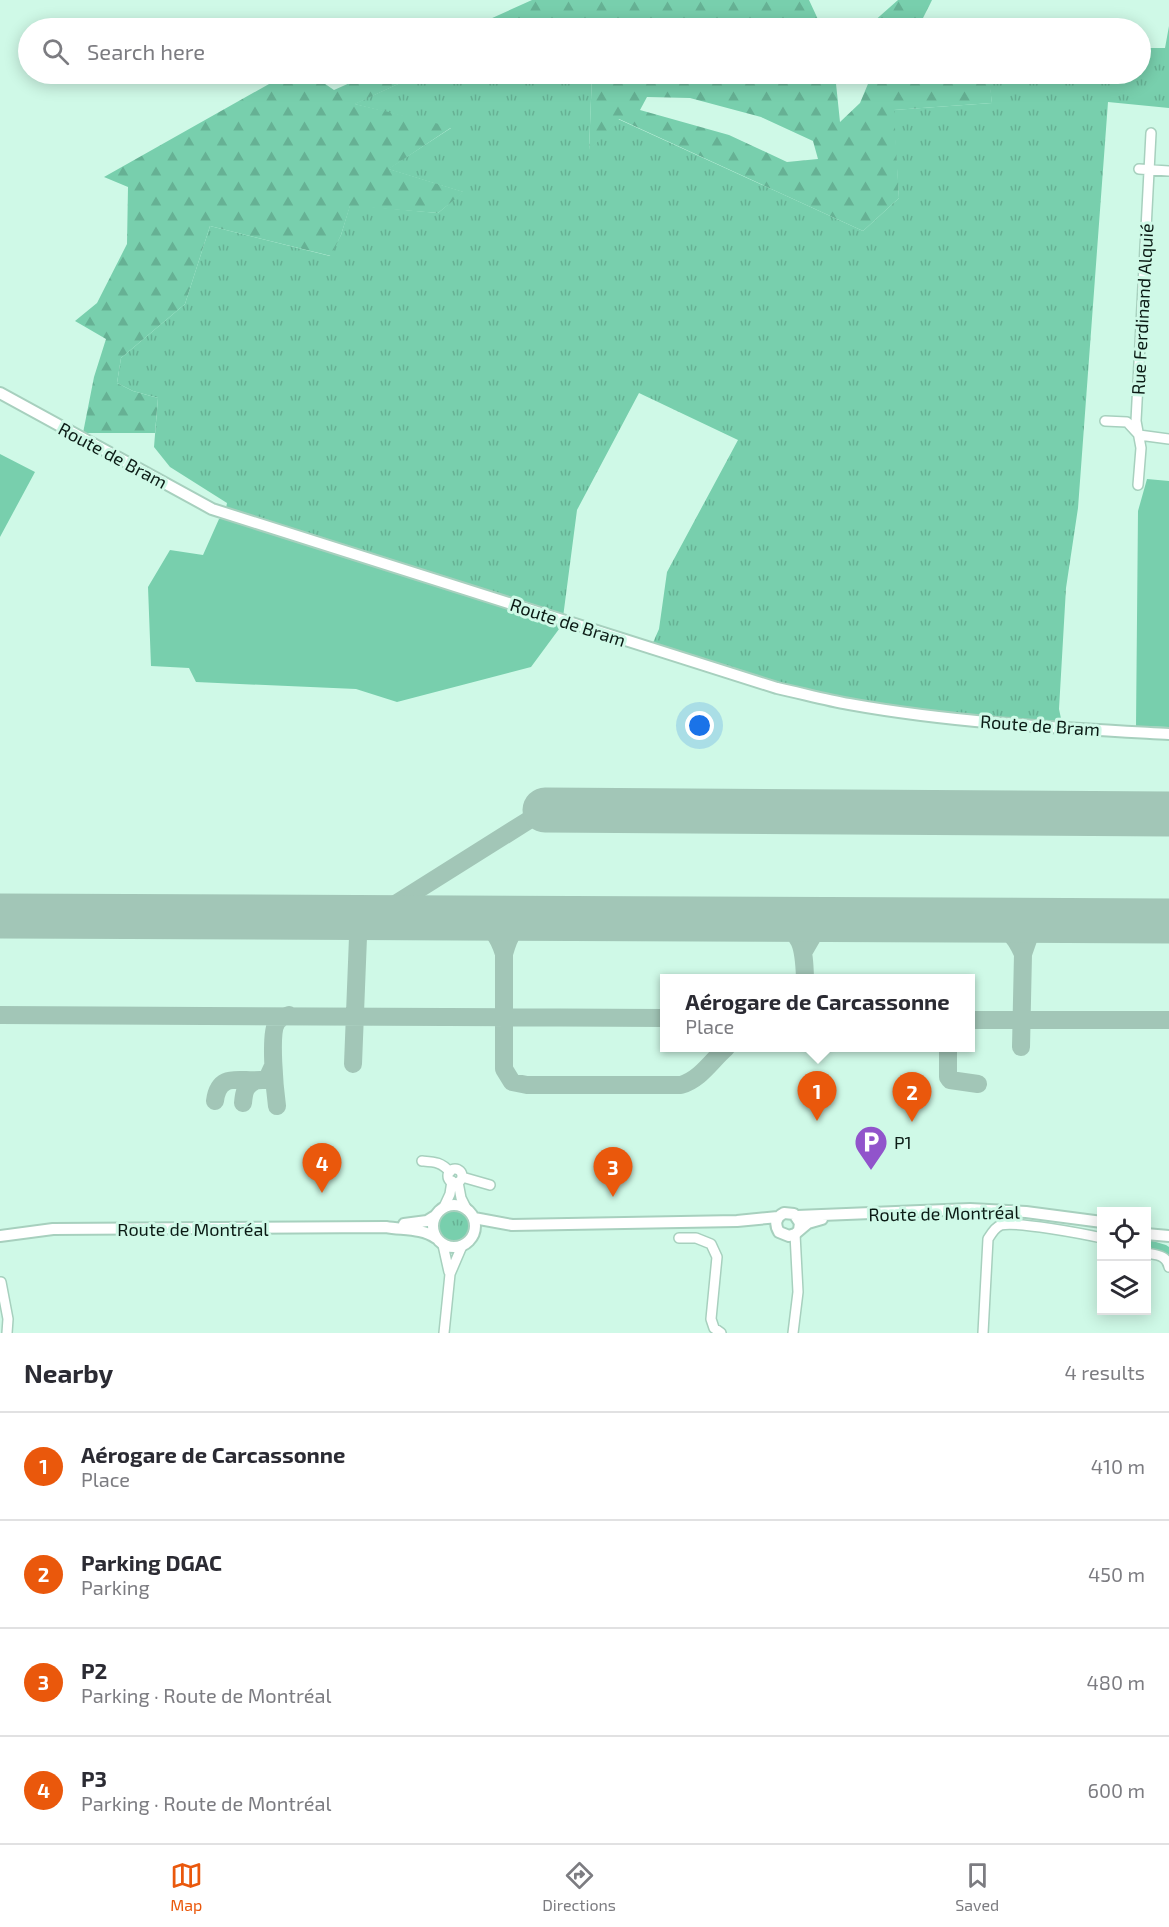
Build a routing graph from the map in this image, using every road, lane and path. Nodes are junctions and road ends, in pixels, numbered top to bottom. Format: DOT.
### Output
graph roads {
  1 [pos="1151,133"];
  2 [pos="1139,169"];
  3 [pos="1150,170"];
  4 [pos="1169,171"];
  5 [pos="0,393"];
  6 [pos="1105,421"];
  7 [pos="1139,435"];
  8 [pos="1169,439"];
  9 [pos="1138,485"];
  10 [pos="1169,734"];
  11 [pos="422,1161"];
  12 [pos="456,1178"];
  13 [pos="490,1185"];
  14 [pos="444,1207"];
  15 [pos="470,1214"];
  16 [pos="844,1215"];
  17 [pos="435,1216"];
  18 [pos="797,1216"];
  19 [pos="1097,1222"];
  20 [pos="512,1225"];
  21 [pos="386,1227"];
  22 [pos="787,1229"];
  23 [pos="1169,1230"];
  24 [pos="1151,1232"];
  25 [pos="1151,1232"];
  26 [pos="1151,1233"];
  27 [pos="473,1234"];
  28 [pos="0,1236"];
  29 [pos="1169,1236"];
  30 [pos="1097,1237"];
  31 [pos="679,1238"];
  32 [pos="439,1241"];
  33 [pos="1169,1244"];
  34 [pos="462,1246"];
  35 [pos="1151,1254"];
  36 [pos="1169,1267"];
  37 [pos="450,1274"];
  38 [pos="1,1282"];
  39 [pos="7,1333"];
  40 [pos="444,1333"];
  41 [pos="722,1333"];
  42 [pos="793,1333"];
  43 [pos="983,1333"];
  1 -- 3 [label="street, Rue Ferdinand Alquié"];
  2 -- 3 [label="street"];
  3 -- 4 [label="street"];
  3 -- 7 [label="street, Rue Ferdinand Alquié"];
  5 -- 10 [label="main road, Route de Bram"];
  6 -- 7 [label="street"];
  7 -- 8 [label="street"];
  7 -- 9 [label="street, Rue Ferdinand Alquié"];
  11 -- 12 [label="street"];
  12 -- 13 [label="street"];
  12 -- 14 [label="street"];
  12 -- 15 [label="street"];
  14 -- 15 [label="main road"];
  14 -- 17 [label="main road"];
  15 -- 20 [label="main road"];
  15 -- 27 [label="main road"];
  16 -- 18 [label="main road, Route de Montréal"];
  16 -- 19 [label="main road, Route de Montréal"];
  16 -- 22 [label="main road, Route de Montréal"];
  17 -- 21 [label="main road, Route de Montréal"];
  17 -- 32 [label="main road"];
  18 -- 22 [label="main road"];
  18 -- 22 [label="main road, Route de Montréal"];
  20 -- 22 [label="main road"];
  20 -- 27 [label="main road"];
  21 -- 28 [label="main road, Route de Montréal"];
  21 -- 32 [label="main road, Route de Montréal"];
  22 -- 42 [label="street"];
  23 -- 24 [label="main road"];
  25 -- 29 [label="main road"];
  26 -- 33 [label="main road"];
  27 -- 34 [label="main road"];
  30 -- 43 [label="street"];
  31 -- 41 [label="street"];
  32 -- 34 [label="main road"];
  32 -- 37 [label="street"];
  34 -- 37 [label="street"];
  35 -- 36 [label="street"];
  37 -- 40 [label="street"];
  38 -- 39 [label="street"];
}
